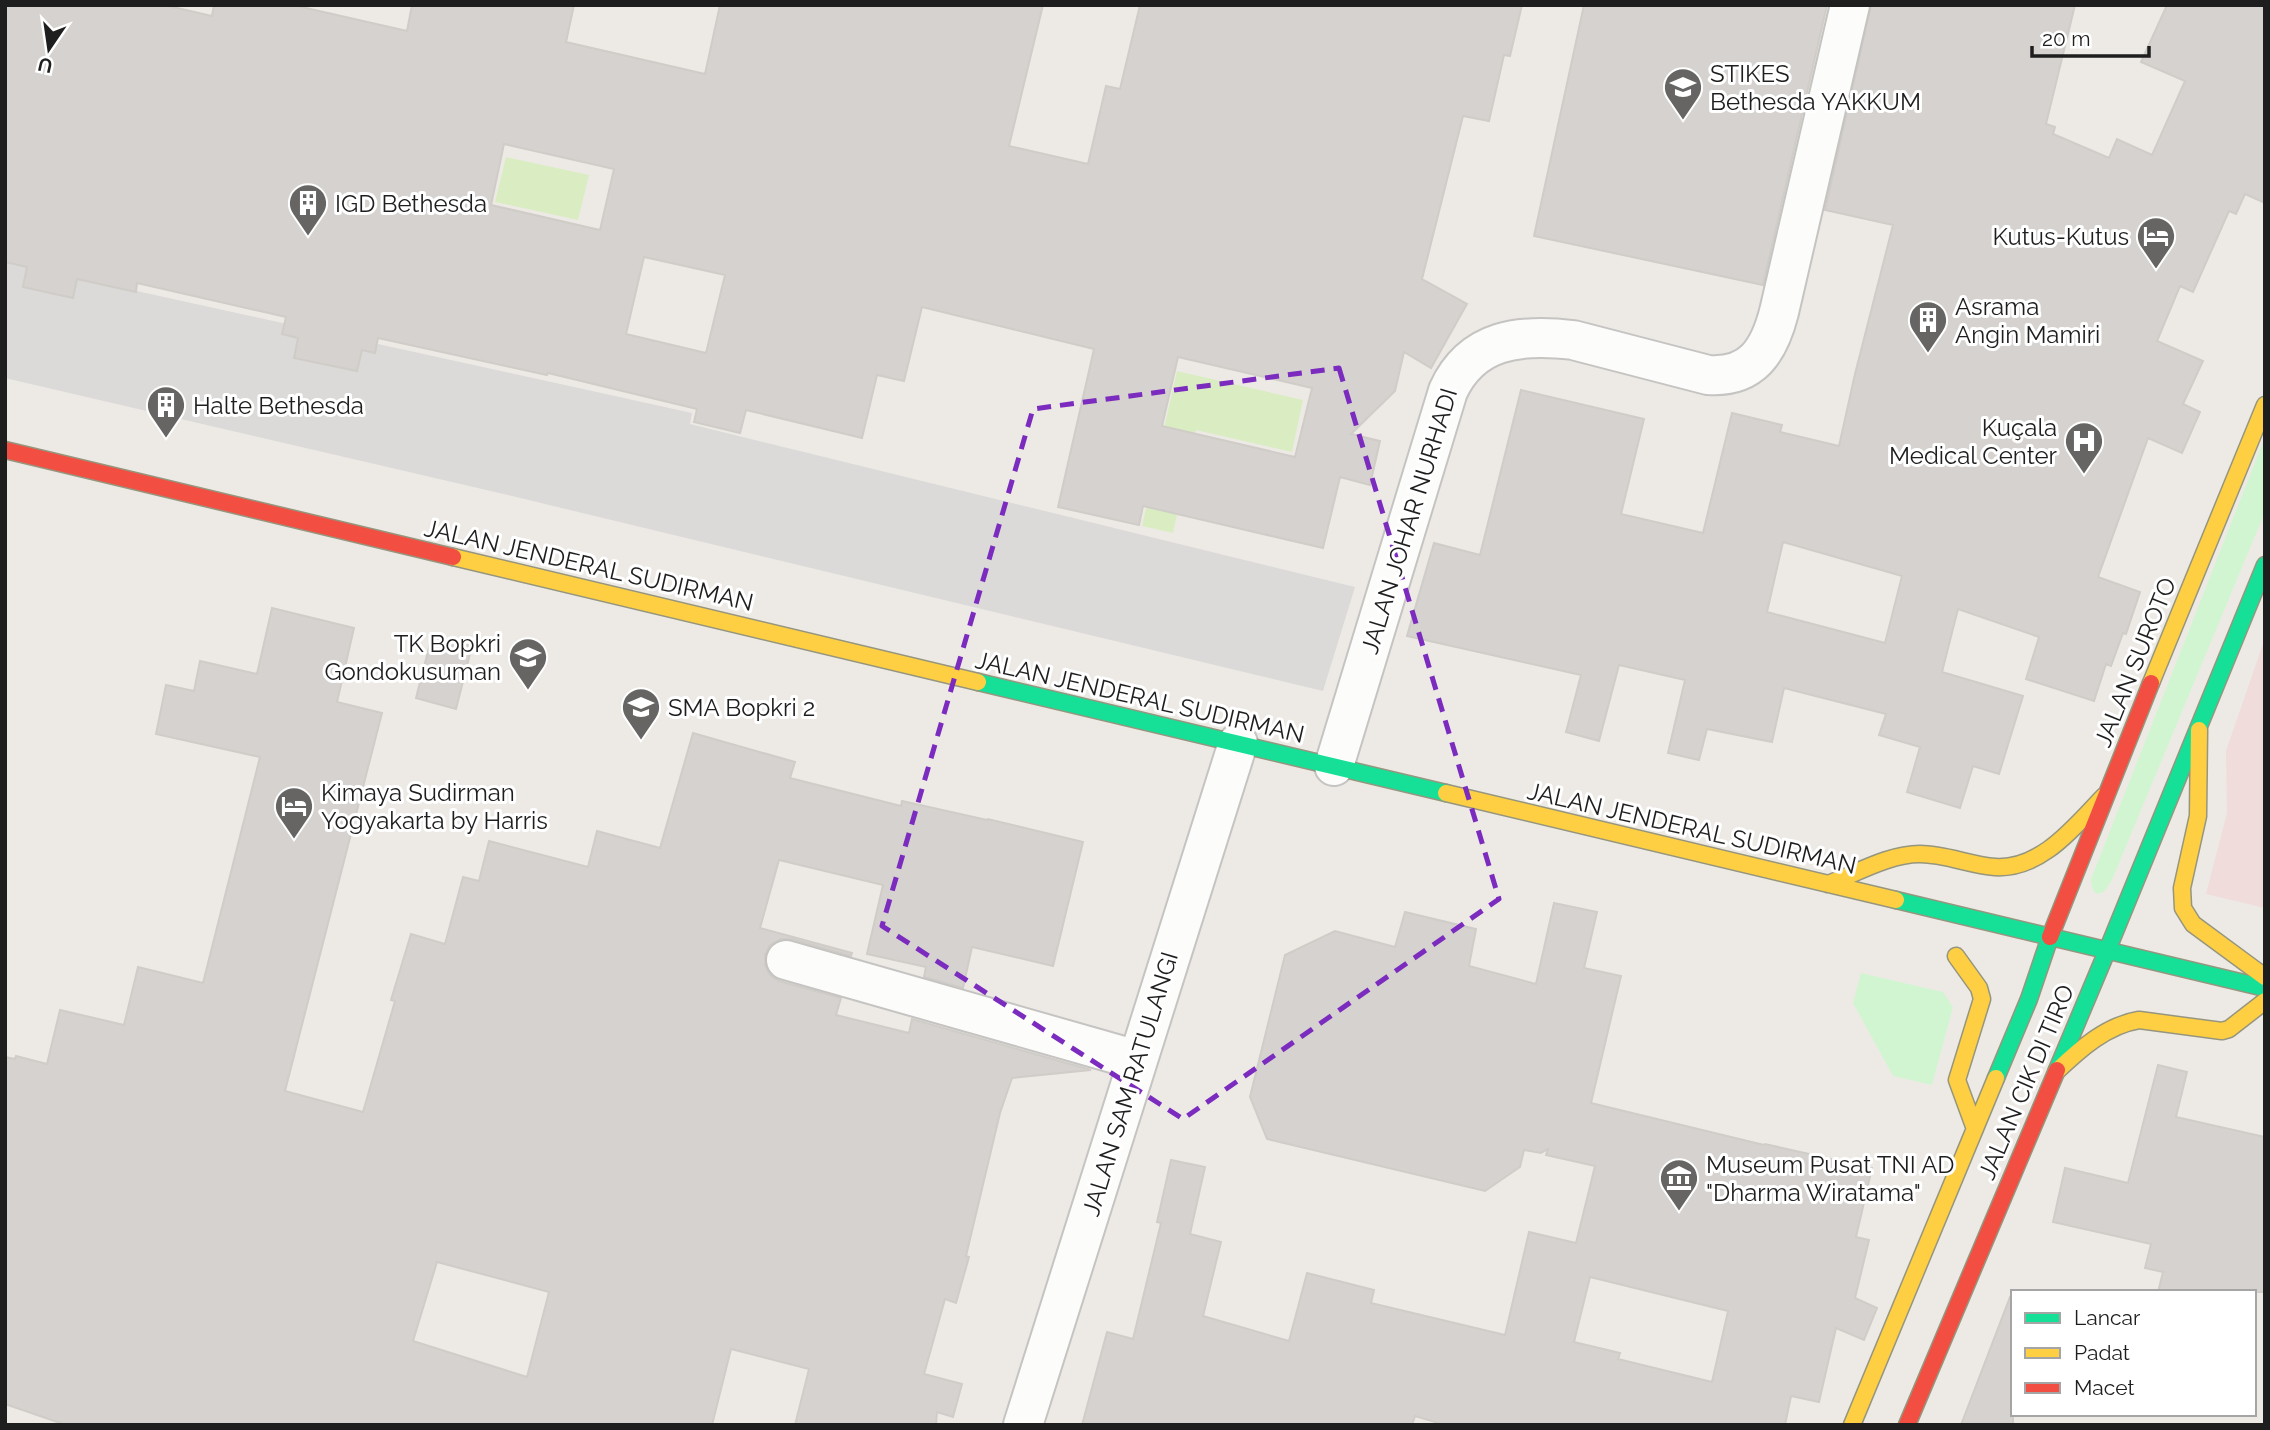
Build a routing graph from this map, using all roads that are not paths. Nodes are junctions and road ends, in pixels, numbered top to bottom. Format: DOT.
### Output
graph roads {
  1 [pos="1850,5"];
  2 [pos="2265,405"];
  3 [pos="5,450"];
  4 [pos="2265,565"];
  5 [pos="2199,730"];
  6 [pos="1238,743"];
  7 [pos="1334,766"];
  8 [pos="2105,796"];
  9 [pos="1828,884"];
  10 [pos="2050,937"];
  11 [pos="2107,951"];
  12 [pos="1956,956"];
  13 [pos="786,960"];
  14 [pos="2265,977"];
  15 [pos="2265,988"];
  16 [pos="2265,1001"];
  17 [pos="1138,1060"];
  18 [pos="2053,1075"];
  19 [pos="1975,1129"];
  20 [pos="1023,1425"];
  21 [pos="1852,1425"];
  22 [pos="1907,1425"];
  1 -- 7 [label="street, JALAN JOHAR NURHADI"];
  2 -- 8 [label="main road, JALAN SUROTO"];
  3 -- 6 [label="main road, JALAN JENDERAL SUDIRMAN"];
  4 -- 5 [label="main road"];
  5 -- 11 [label="main road"];
  5 -- 14 [label="main road"];
  6 -- 7 [label="main road, JALAN JENDERAL SUDIRMAN"];
  6 -- 17 [label="street, JALAN SAM RATULANGI"];
  7 -- 9 [label="main road, JALAN JENDERAL SUDIRMAN"];
  8 -- 9 [label="main road"];
  8 -- 10 [label="main road, JALAN SUROTO"];
  9 -- 10 [label="main road, JALAN JENDERAL SUDIRMAN"];
  10 -- 11 [label="main road, JALAN JENDERAL SUDIRMAN"];
  10 -- 19 [label="main road, JALAN CIK DI TIRO"];
  11 -- 15 [label="main road, JALAN JENDERAL SUDIRMAN"];
  11 -- 18 [label="main road, JALAN CIK DI TIRO"];
  12 -- 19 [label="main road"];
  13 -- 17 [label="street"];
  16 -- 18 [label="main road"];
  17 -- 20 [label="street, JALAN SAM RATULANGI"];
  18 -- 22 [label="main road, JALAN CIK DI TIRO"];
  19 -- 21 [label="main road, JALAN CIK DI TIRO"];
}
